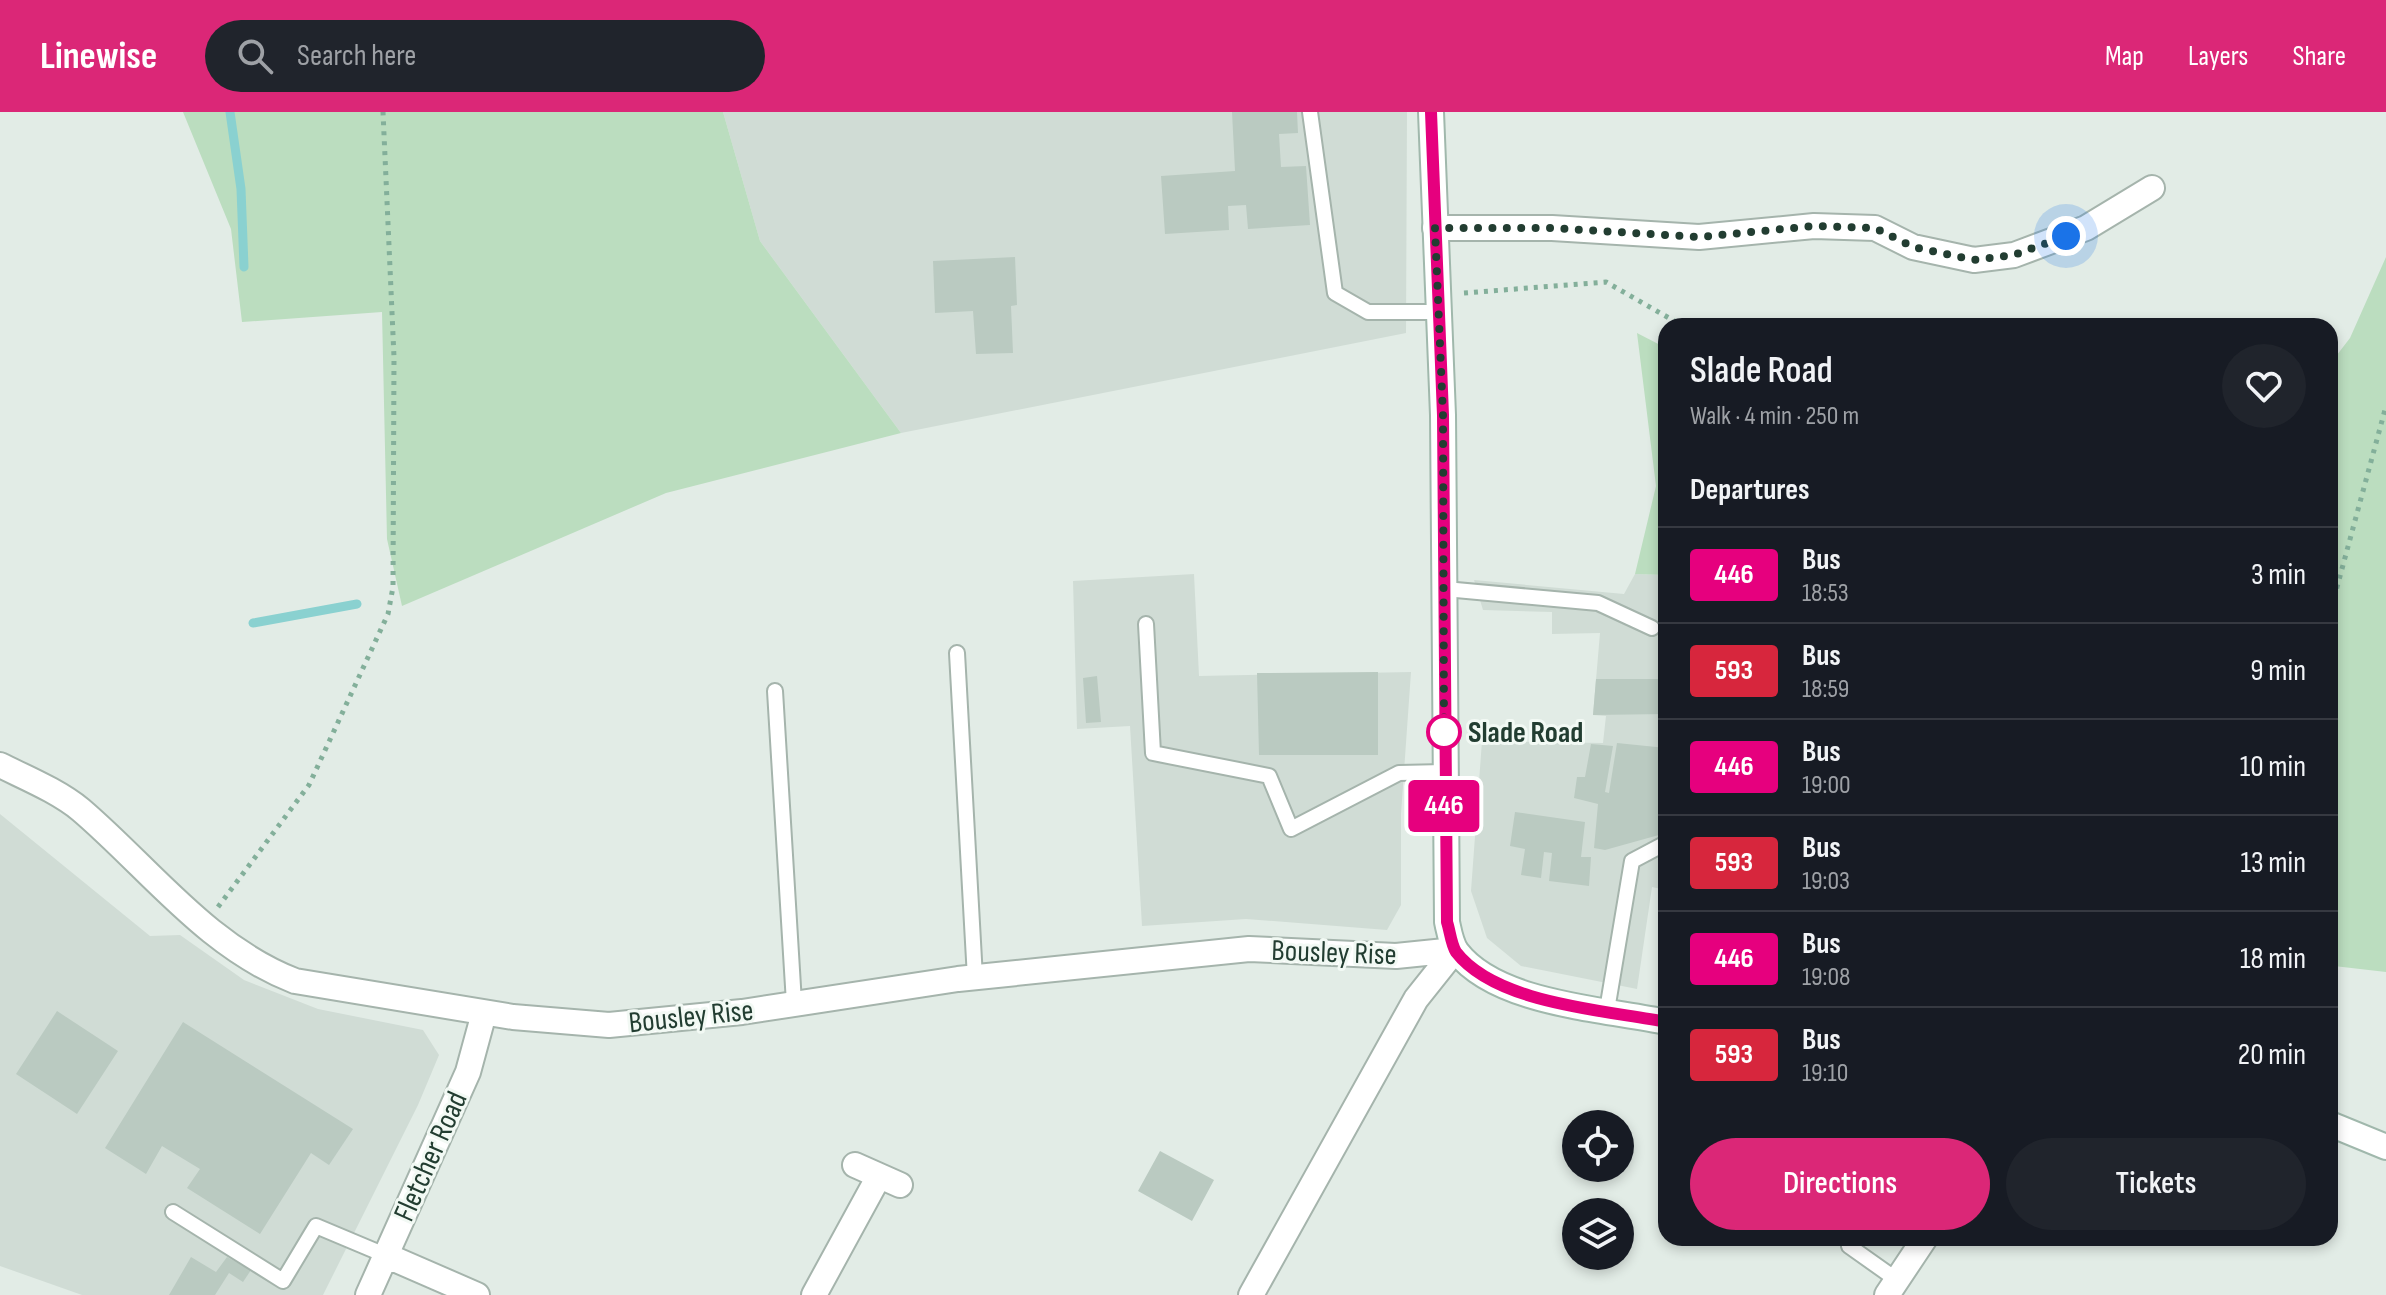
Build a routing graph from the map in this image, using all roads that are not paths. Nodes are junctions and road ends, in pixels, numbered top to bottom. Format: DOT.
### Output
graph roads {
  1 [pos="1310,112"];
  2 [pos="1431,112"];
  3 [pos="2152,188"];
  4 [pos="1435,228"];
  5 [pos="1438,304"];
  6 [pos="1445,589"];
  7 [pos="1146,624"];
  8 [pos="1652,628"];
  9 [pos="957,653"];
  10 [pos="775,691"];
  11 [pos="0,765"];
  12 [pos="1444,772"];
  13 [pos="1658,847"];
  14 [pos="1455,950"];
  15 [pos="975,978"];
  16 [pos="794,1003"];
  17 [pos="1607,1010"];
  18 [pos="484,1013"];
  19 [pos="1658,1020"];
  20 [pos="2338,1127"];
  21 [pos="2386,1147"];
  22 [pos="855,1165"];
  23 [pos="173,1212"];
  24 [pos="1849,1246"];
  25 [pos="1920,1246"];
  26 [pos="385,1255"];
  27 [pos="1892,1288"];
  28 [pos="368,1295"];
  29 [pos="477,1295"];
  30 [pos="814,1295"];
  31 [pos="1251,1295"];
  1 -- 5 [label="lane"];
  2 -- 4 [label="street"];
  3 -- 4 [label="street"];
  4 -- 5 [label="street"];
  5 -- 6 [label="street"];
  6 -- 8 [label="lane"];
  6 -- 12 [label="street"];
  7 -- 12 [label="lane"];
  9 -- 15 [label="lane"];
  10 -- 16 [label="lane"];
  11 -- 18 [label="street, Bousley Rise"];
  12 -- 14 [label="street"];
  13 -- 17 [label="lane"];
  14 -- 15 [label="street, Bousley Rise"];
  14 -- 17 [label="street"];
  14 -- 31 [label="street"];
  15 -- 16 [label="street, Bousley Rise"];
  16 -- 18 [label="street, Bousley Rise"];
  17 -- 19 [label="street"];
  18 -- 26 [label="street, Fletcher Road"];
  20 -- 21 [label="street"];
  22 -- 30 [label="street"];
  23 -- 26 [label="lane"];
  24 -- 27 [label="lane"];
  25 -- 27 [label="street"];
  26 -- 28 [label="street, Fletcher Road"];
  26 -- 29 [label="street"];
}
